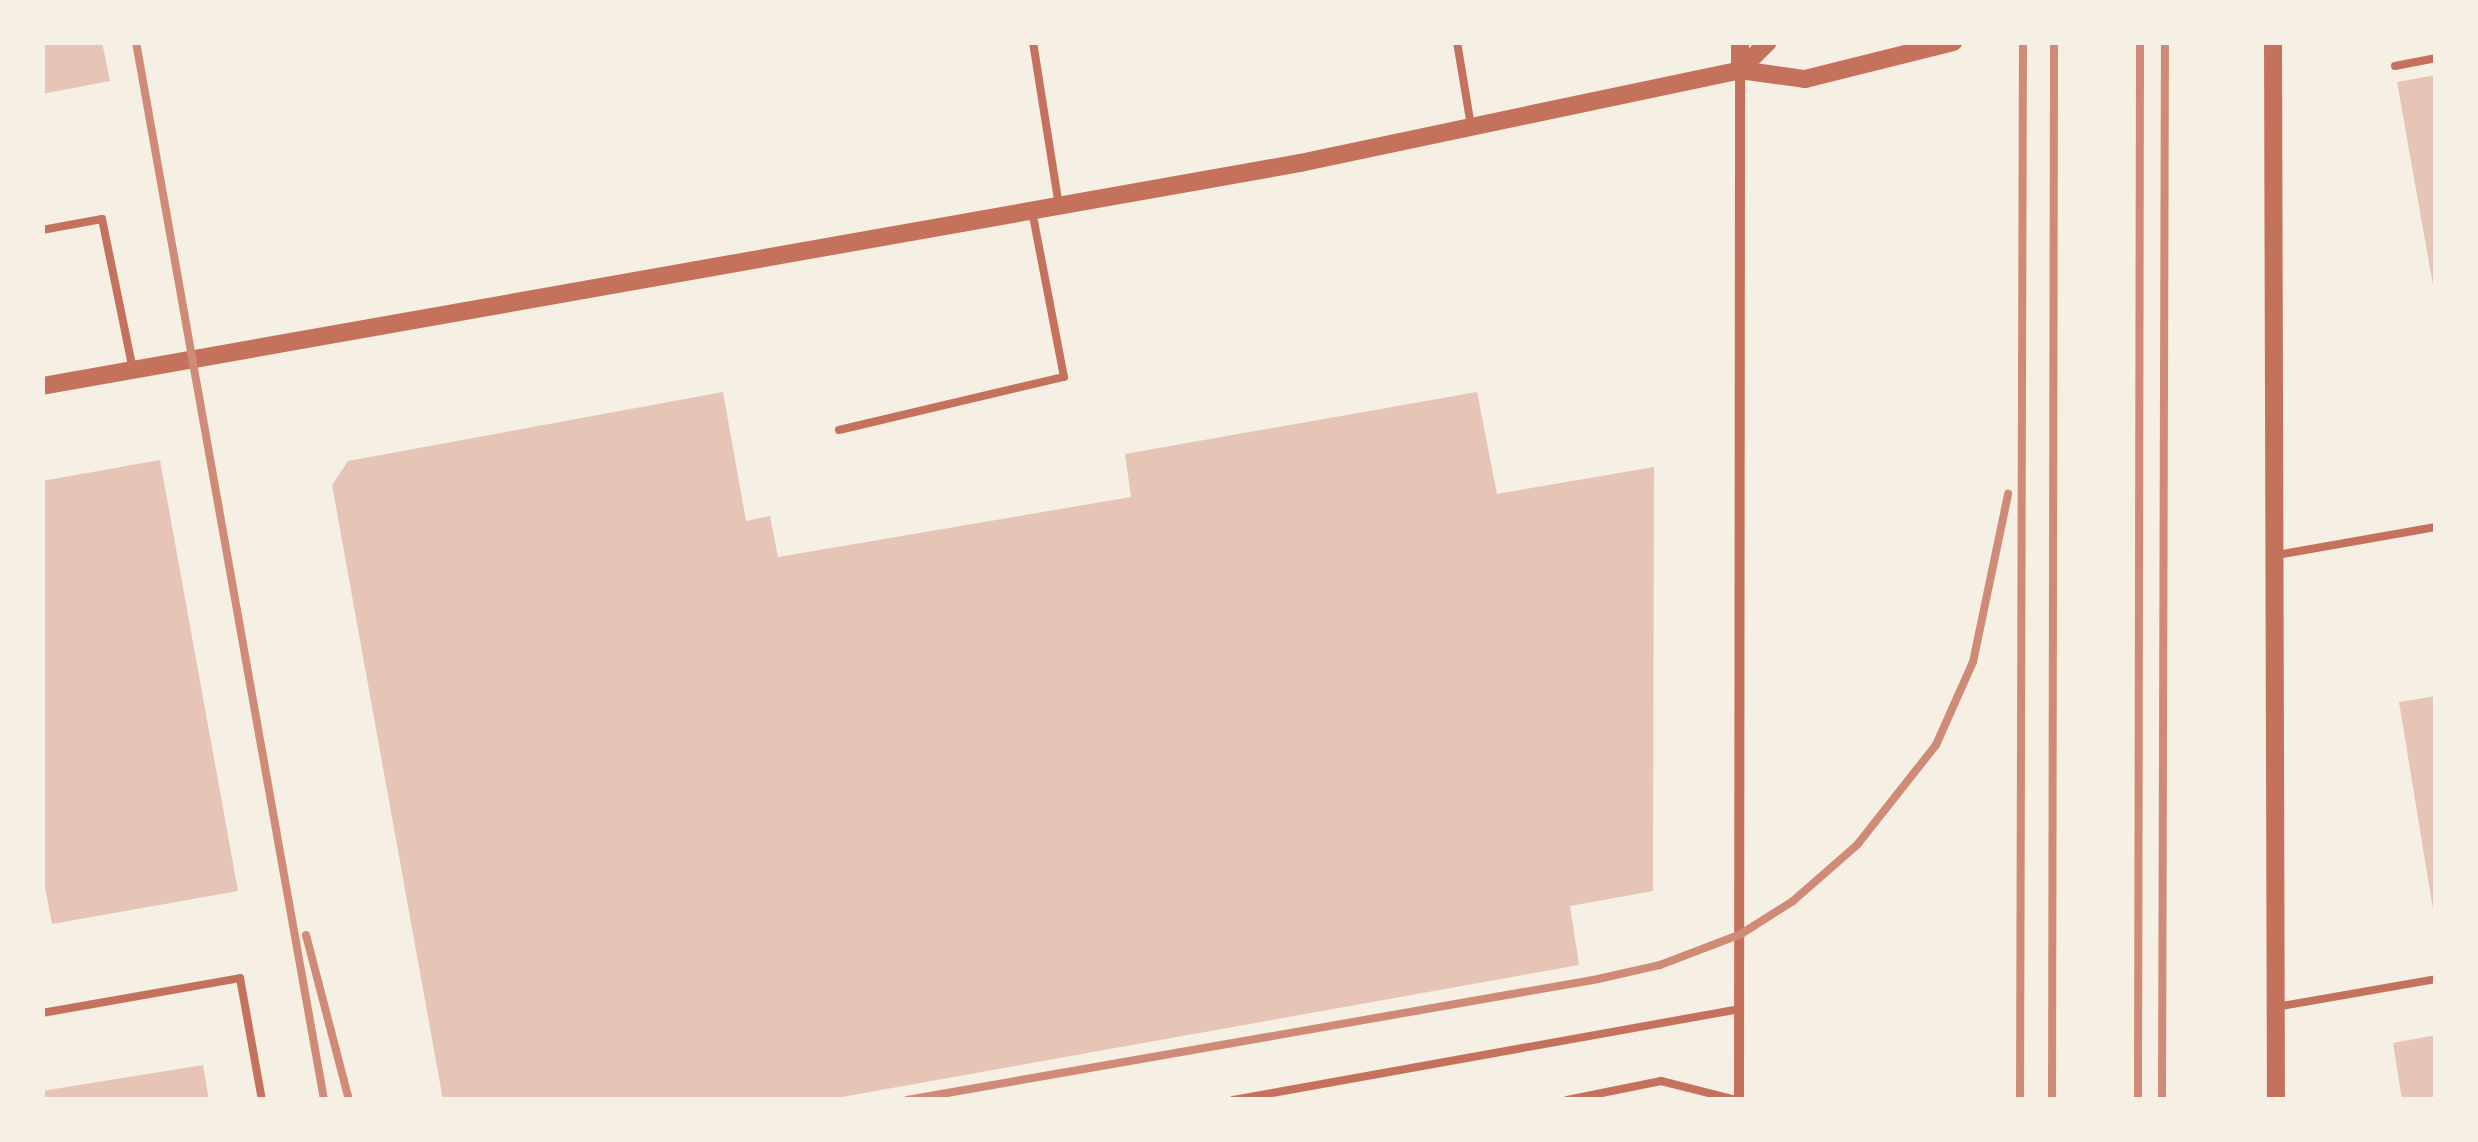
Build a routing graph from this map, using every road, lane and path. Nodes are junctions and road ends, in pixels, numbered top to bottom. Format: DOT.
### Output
graph roads {
  1 [pos="1033,42"];
  2 [pos="1457,42"];
  3 [pos="1740,42"];
  4 [pos="1768,42"];
  5 [pos="1953,42"];
  6 [pos="2274,42"];
  7 [pos="2436,58"];
  8 [pos="2395,66"];
  9 [pos="1740,70"];
  10 [pos="1472,130"];
  11 [pos="1058,206"];
  12 [pos="1032,211"];
  13 [pos="42,230"];
  14 [pos="133,370"];
  15 [pos="42,386"];
  16 [pos="839,430"];
  17 [pos="2436,527"];
  18 [pos="2274,555"];
  19 [pos="2436,979"];
  20 [pos="2276,1006"];
  21 [pos="1740,1009"];
  22 [pos="42,1013"];
  23 [pos="262,1100"];
  24 [pos="1233,1100"];
  25 [pos="1567,1100"];
  26 [pos="1737,1100"];
  27 [pos="2276,1100"];
  1 -- 11 [label="lane"];
  2 -- 10 [label="lane"];
  3 -- 9 [label="street"];
  4 -- 9 [label="street"];
  5 -- 9 [label="street"];
  6 -- 18 [label="street"];
  7 -- 8 [label="lane"];
  9 -- 10 [label="street"];
  9 -- 21 [label="street"];
  10 -- 11 [label="street"];
  11 -- 12 [label="street"];
  12 -- 14 [label="street"];
  12 -- 16 [label="lane"];
  13 -- 14 [label="lane"];
  14 -- 15 [label="street"];
  17 -- 18 [label="lane"];
  18 -- 20 [label="street"];
  19 -- 20 [label="lane"];
  20 -- 27 [label="street"];
  21 -- 24 [label="lane"];
  21 -- 26 [label="street"];
  22 -- 23 [label="lane"];
  25 -- 26 [label="lane"];
}
